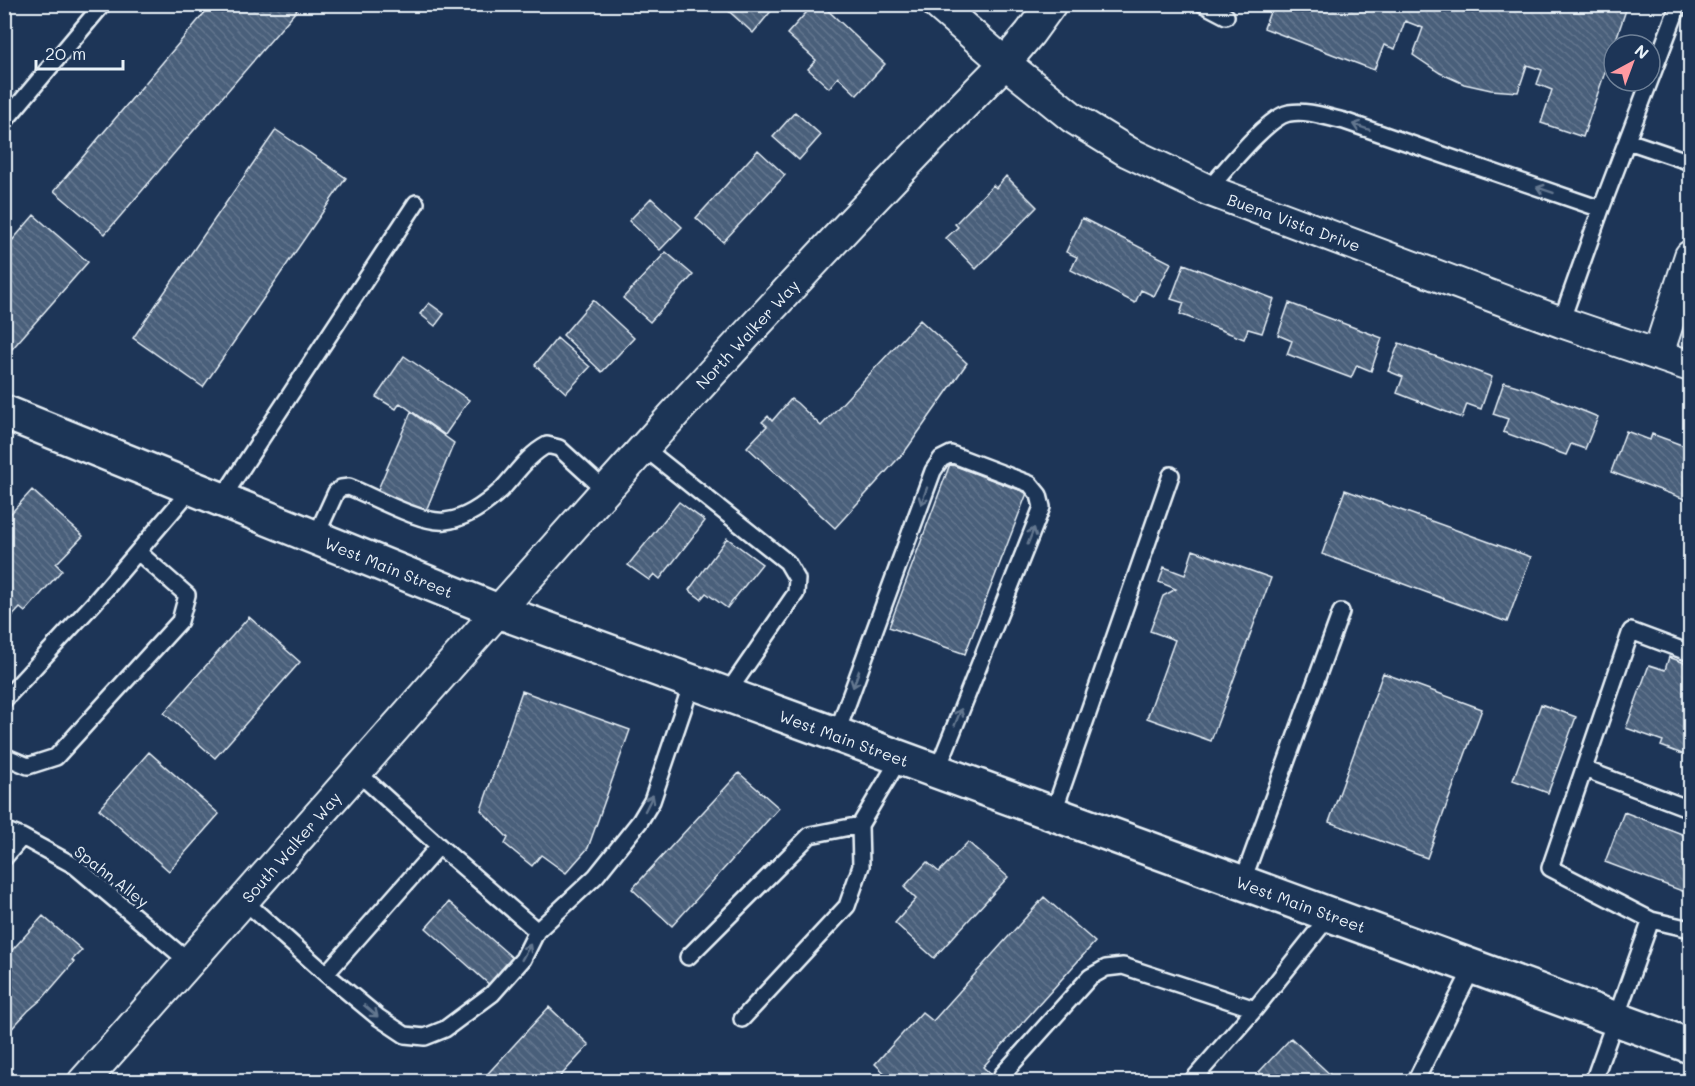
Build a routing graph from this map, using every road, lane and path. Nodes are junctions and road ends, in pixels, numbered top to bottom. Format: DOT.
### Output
graph roads {
  1 [pos="103,4"];
  2 [pos="937,4"];
  3 [pos="1051,4"];
  4 [pos="1203,4"];
  5 [pos="1679,4"];
  6 [pos="1226,16"];
  7 [pos="1005,63"];
  8 [pos="4,122"];
  9 [pos="1628,141"];
  10 [pos="1690,162"];
  11 [pos="1208,190"];
  12 [pos="416,203"];
  13 [pos="1601,209"];
  14 [pos="1690,256"];
  15 [pos="1561,322"];
  16 [pos="1658,354"];
  17 [pos="1690,366"];
  18 [pos="4,412"];
  19 [pos="643,447"];
  20 [pos="1171,475"];
  21 [pos="605,490"];
  22 [pos="207,494"];
  23 [pos="315,537"];
  24 [pos="138,552"];
  25 [pos="498,611"];
  26 [pos="1341,612"];
  27 [pos="1690,653"];
  28 [pos="692,683"];
  29 [pos="726,695"];
  30 [pos="4,700"];
  31 [pos="836,735"];
  32 [pos="4,756"];
  33 [pos="900,758"];
  34 [pos="1584,769"];
  35 [pos="357,771"];
  36 [pos="937,771"];
  37 [pos="1690,809"];
  38 [pos="1053,814"];
  39 [pos="860,825"];
  40 [pos="4,830"];
  41 [pos="22,837"];
  42 [pos="439,846"];
  43 [pos="4,858"];
  44 [pos="1242,883"];
  45 [pos="243,900"];
  46 [pos="1330,915"];
  47 [pos="1651,920"];
  48 [pos="1690,929"];
  49 [pos="537,931"];
  50 [pos="688,957"];
  51 [pos="189,962"];
  52 [pos="1473,967"];
  53 [pos="326,974"];
  54 [pos="1255,1009"];
  55 [pos="742,1019"];
  56 [pos="1616,1019"];
  57 [pos="1690,1046"];
  58 [pos="95,1078"];
  59 [pos="1000,1082"];
  60 [pos="1191,1082"];
  61 [pos="1415,1082"];
  62 [pos="1593,1082"];
  1 -- 8 [label="lane"];
  2 -- 7 [label="street, Buena Vista Drive"];
  3 -- 7 [label="street, North Walker Way"];
  4 -- 6 [label="lane"];
  5 -- 9 [label="lane"];
  7 -- 11 [label="street, Buena Vista Drive"];
  7 -- 19 [label="street, North Walker Way"];
  9 -- 10 [label="lane"];
  9 -- 13 [label="lane"];
  13 -- 11 [label="lane, one-way"];
  11 -- 15 [label="street, Buena Vista Drive"];
  12 -- 22 [label="lane"];
  13 -- 15 [label="lane"];
  14 -- 16 [label="street"];
  15 -- 16 [label="street, Buena Vista Drive"];
  16 -- 17 [label="street, Buena Vista Drive"];
  18 -- 22 [label="main road, West Main Street"];
  19 -- 21 [label="street, North Walker Way"];
  19 -- 29 [label="lane"];
  20 -- 38 [label="lane"];
  21 -- 23 [label="lane"];
  21 -- 25 [label="street, North Walker Way"];
  22 -- 23 [label="main road, West Main Street"];
  22 -- 24 [label="lane"];
  23 -- 25 [label="main road, West Main Street"];
  24 -- 30 [label="lane"];
  24 -- 32 [label="lane"];
  25 -- 28 [label="main road, West Main Street"];
  25 -- 35 [label="street, South Walker Way"];
  26 -- 44 [label="lane"];
  27 -- 34 [label="lane"];
  28 -- 29 [label="main road, West Main Street"];
  49 -- 28 [label="lane, one-way"];
  29 -- 31 [label="main road, West Main Street"];
  31 -- 33 [label="main road, West Main Street"];
  36 -- 31 [label="lane, one-way"];
  33 -- 36 [label="main road, West Main Street"];
  33 -- 39 [label="lane"];
  34 -- 37 [label="lane"];
  34 -- 47 [label="lane"];
  35 -- 42 [label="lane"];
  35 -- 45 [label="street, South Walker Way"];
  36 -- 38 [label="main road, West Main Street"];
  38 -- 44 [label="main road, West Main Street"];
  39 -- 50 [label="lane"];
  39 -- 55 [label="lane"];
  40 -- 41 [label="lane, Spahn Alley"];
  41 -- 43 [label="lane"];
  41 -- 51 [label="lane, Spahn Alley"];
  42 -- 49 [label="lane"];
  42 -- 53 [label="lane"];
  44 -- 46 [label="main road, West Main Street"];
  45 -- 51 [label="street, South Walker Way"];
  45 -- 53 [label="lane"];
  46 -- 52 [label="main road, West Main Street"];
  46 -- 54 [label="lane"];
  47 -- 48 [label="lane"];
  47 -- 56 [label="lane"];
  53 -- 49 [label="lane, one-way"];
  51 -- 58 [label="street, South Walker Way"];
  52 -- 56 [label="main road, West Main Street"];
  52 -- 61 [label="lane"];
  54 -- 59 [label="lane"];
  54 -- 60 [label="lane"];
  56 -- 57 [label="main road, West Main Street"];
  56 -- 62 [label="lane"];
}
